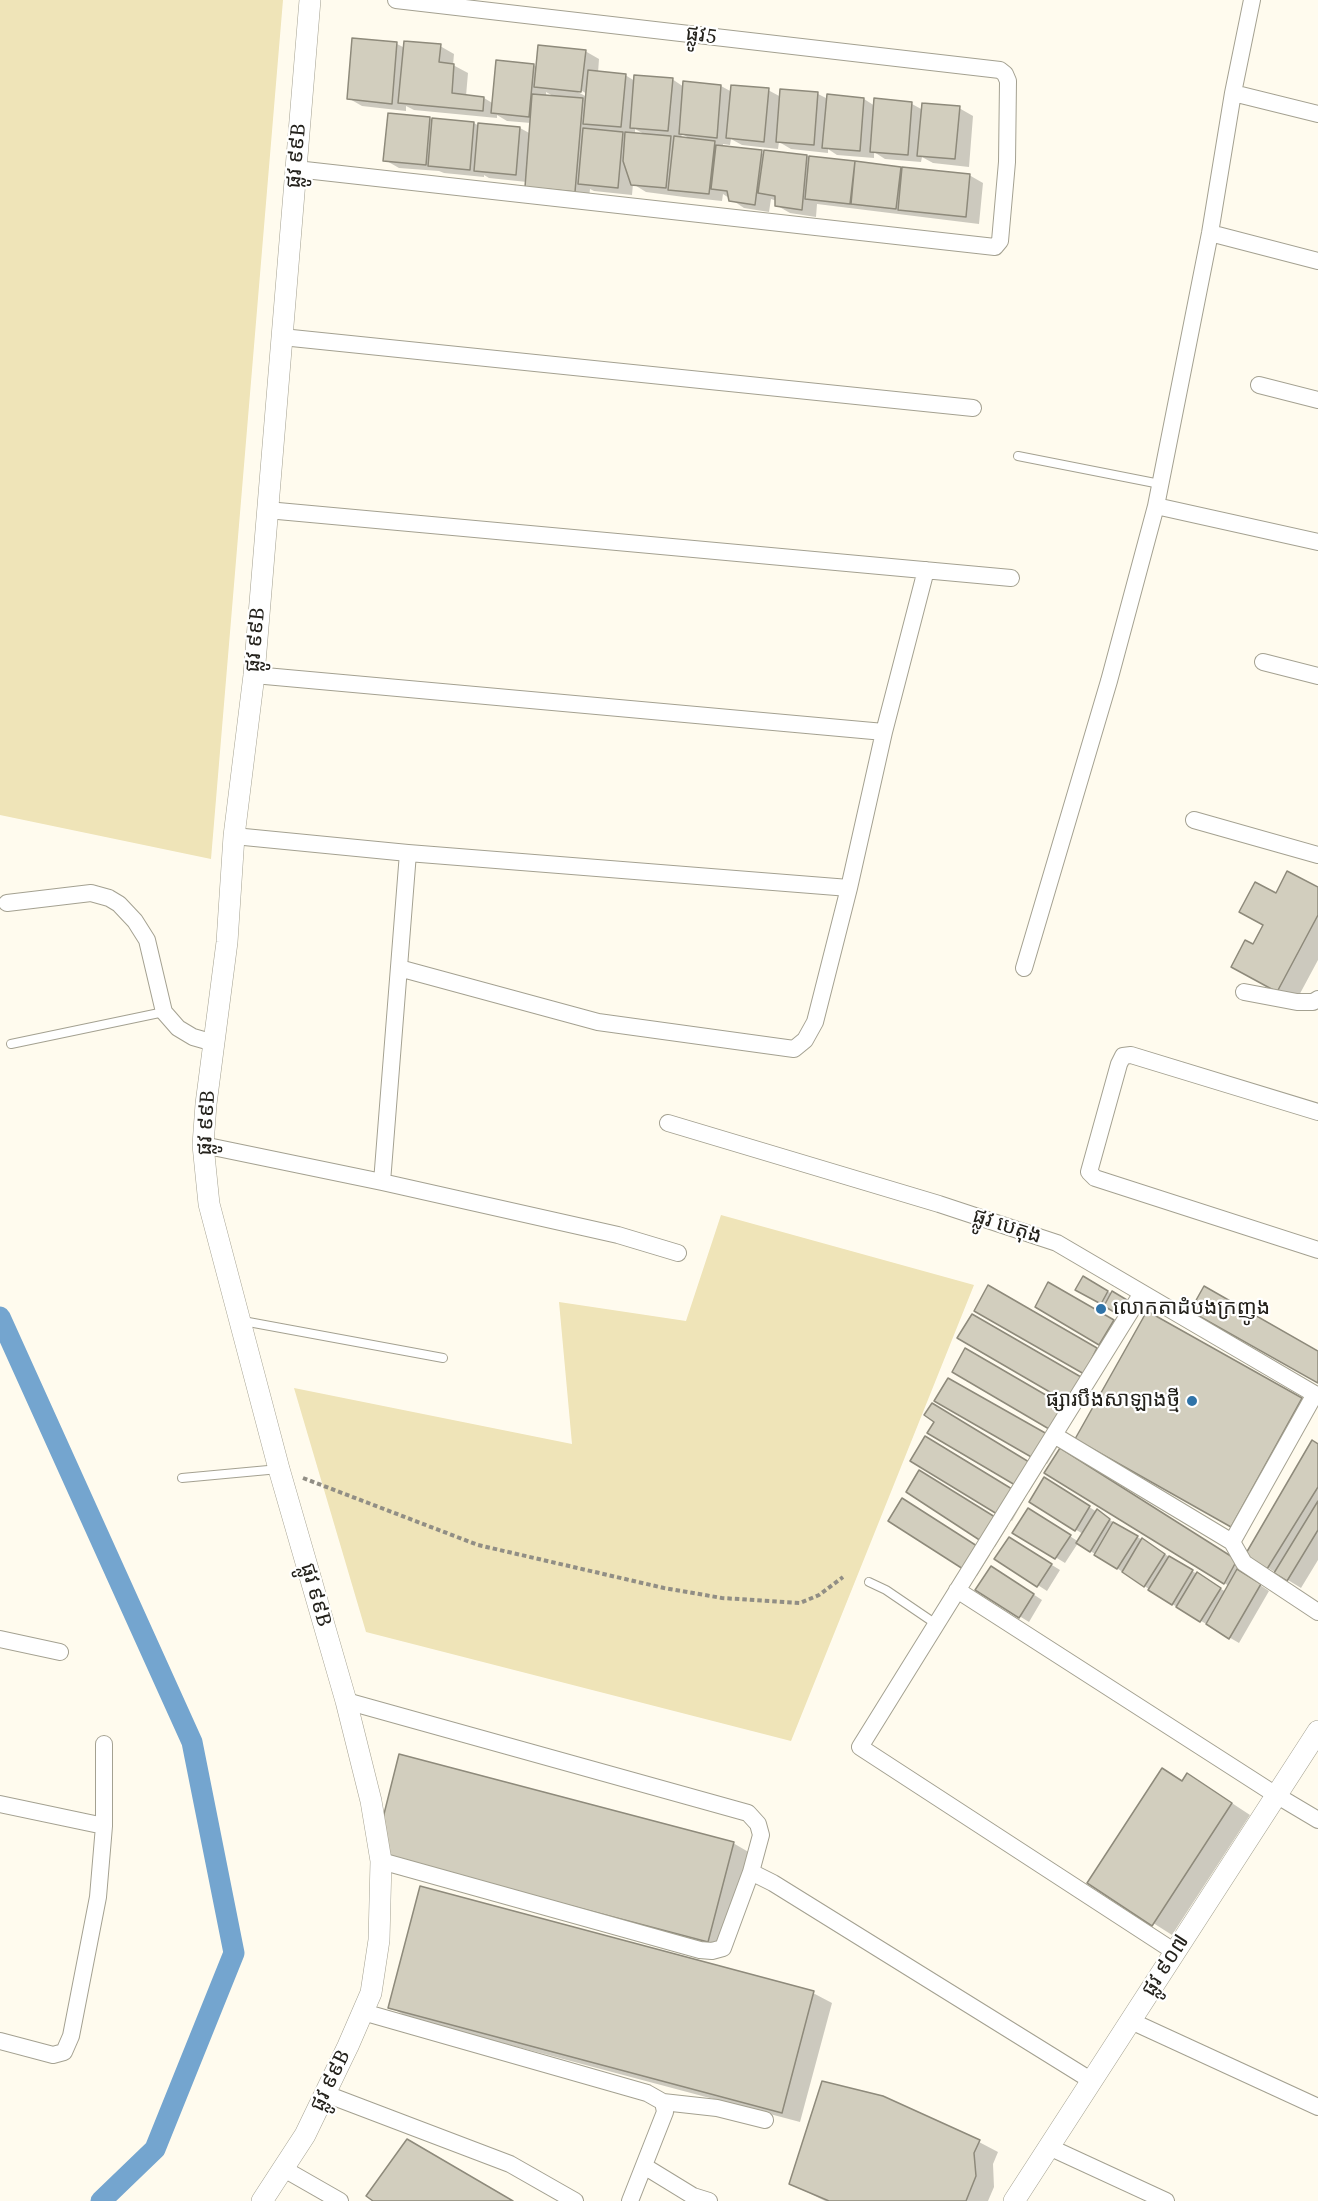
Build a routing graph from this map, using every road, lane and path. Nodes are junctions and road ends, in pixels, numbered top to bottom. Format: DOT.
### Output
graph roads {
  1 [pos="310,0"];
  2 [pos="396,0"];
  3 [pos="1252,0"];
  4 [pos="1233,93"];
  5 [pos="1318,114"];
  6 [pos="296,169"];
  7 [pos="1210,232"];
  8 [pos="1318,261"];
  9 [pos="282,337"];
  10 [pos="1259,385"];
  11 [pos="1318,400"];
  12 [pos="973,408"];
  13 [pos="1018,456"];
  14 [pos="1160,484"];
  15 [pos="1156,506"];
  16 [pos="267,510"];
  17 [pos="1318,542"];
  18 [pos="926,570"];
  19 [pos="1011,578"];
  20 [pos="1263,662"];
  21 [pos="254,675"];
  22 [pos="1318,676"];
  23 [pos="884,732"];
  24 [pos="1194,820"];
  25 [pos="234,836"];
  26 [pos="408,853"];
  27 [pos="1318,855"];
  28 [pos="849,888"];
  29 [pos="7,903"];
  30 [pos="399,968"];
  31 [pos="1024,968"];
  32 [pos="1244,992"];
  33 [pos="1318,999"];
  34 [pos="164,1012"];
  35 [pos="214,1043"];
  36 [pos="10,1044"];
  37 [pos="1318,1113"];
  38 [pos="668,1123"];
  39 [pos="203,1145"];
  40 [pos="382,1182"];
  41 [pos="1318,1250"];
  42 [pos="678,1253"];
  43 [pos="1142,1293"];
  44 [pos="240,1321"];
  45 [pos="443,1358"];
  46 [pos="1316,1395"];
  47 [pos="1054,1435"];
  48 [pos="279,1469"];
  49 [pos="182,1478"];
  50 [pos="1232,1542"];
  51 [pos="843,1577"];
  52 [pos="869,1582"];
  53 [pos="957,1590"];
  54 [pos="1318,1612"];
  55 [pos="936,1624"];
  56 [pos="0,1639"];
  57 [pos="60,1652"];
  58 [pos="346,1701"];
  59 [pos="1318,1731"];
  60 [pos="104,1743"];
  61 [pos="1276,1795"];
  62 [pos="0,1804"];
  63 [pos="1318,1820"];
  64 [pos="104,1826"];
  65 [pos="381,1861"];
  66 [pos="752,1872"];
  67 [pos="1175,1952"];
  68 [pos="363,2012"];
  69 [pos="1131,2021"];
  70 [pos="0,2041"];
  71 [pos="1092,2081"];
  72 [pos="326,2094"];
  73 [pos="663,2102"];
  74 [pos="1318,2107"];
  75 [pos="765,2120"];
  76 [pos="1049,2147"];
  77 [pos="644,2166"];
  78 [pos="284,2169"];
  79 [pos="262,2201"];
  80 [pos="340,2201"];
  81 [pos="575,2201"];
  82 [pos="630,2201"];
  83 [pos="709,2201"];
  84 [pos="1014,2201"];
  85 [pos="1166,2201"];
  1 -- 6 [label="street, ផ្លូវ ៩៩B"];
  2 -- 6 [label="street, ផ្លូវ5"];
  3 -- 4 [label="street"];
  4 -- 5 [label="street"];
  4 -- 7 [label="street"];
  6 -- 9 [label="street, ផ្លូវ ៩៩B"];
  7 -- 8 [label="street"];
  7 -- 14 [label="street"];
  9 -- 12 [label="street"];
  9 -- 16 [label="street, ផ្លូវ ៩៩B"];
  10 -- 11 [label="street"];
  13 -- 14 [label="lane"];
  14 -- 15 [label="street"];
  15 -- 17 [label="street"];
  15 -- 31 [label="street"];
  16 -- 18 [label="street"];
  16 -- 21 [label="street, ផ្លូវ ៩៩B"];
  18 -- 19 [label="street"];
  18 -- 23 [label="street"];
  20 -- 22 [label="street"];
  21 -- 23 [label="street"];
  21 -- 25 [label="street, ផ្លូវ ៩៩B"];
  23 -- 28 [label="street"];
  24 -- 27 [label="street"];
  25 -- 26 [label="street"];
  25 -- 35 [label="street, ផ្លូវ ៩៩B"];
  26 -- 28 [label="street"];
  26 -- 30 [label="street"];
  28 -- 30 [label="street"];
  29 -- 34 [label="street"];
  30 -- 40 [label="street"];
  32 -- 33 [label="street"];
  34 -- 35 [label="street"];
  34 -- 36 [label="lane"];
  35 -- 39 [label="street, ផ្លូវ ៩៩B"];
  37 -- 41 [label="street"];
  38 -- 43 [label="street, ផ្លូវ បេតុង"];
  39 -- 40 [label="street"];
  39 -- 44 [label="street, ផ្លូវ ៩៩B"];
  40 -- 42 [label="street"];
  43 -- 46 [label="street, ផ្លូវ បេតុង"];
  43 -- 47 [label="street"];
  44 -- 45 [label="lane"];
  44 -- 48 [label="street, ផ្លូវ ៩៩B"];
  46 -- 50 [label="street"];
  47 -- 50 [label="street"];
  47 -- 53 [label="street"];
  48 -- 49 [label="lane"];
  48 -- 51 [label="path"];
  48 -- 58 [label="street, ផ្លូវ ៩៩B"];
  50 -- 54 [label="street"];
  52 -- 55 [label="lane"];
  53 -- 55 [label="street"];
  53 -- 61 [label="street"];
  55 -- 67 [label="street"];
  56 -- 57 [label="street"];
  58 -- 65 [label="street, ផ្លូវ ៩៩B"];
  58 -- 66 [label="street"];
  59 -- 61 [label="street, ផ្លូវ ៩០៧"];
  60 -- 64 [label="street"];
  61 -- 63 [label="street"];
  61 -- 67 [label="street, ផ្លូវ ៩០៧"];
  62 -- 64 [label="street"];
  64 -- 70 [label="street"];
  65 -- 66 [label="street"];
  65 -- 68 [label="street, ផ្លូវ ៩៩B"];
  66 -- 71 [label="street"];
  67 -- 69 [label="street, ផ្លូវ ៩០៧"];
  68 -- 72 [label="street, ផ្លូវ ៩៩B"];
  68 -- 73 [label="street"];
  69 -- 71 [label="street, ផ្លូវ ៩០៧"];
  69 -- 74 [label="street"];
  71 -- 76 [label="street, ផ្លូវ ៩០៧"];
  72 -- 78 [label="street, ផ្លូវ ៩៩B"];
  72 -- 81 [label="street"];
  73 -- 75 [label="street"];
  73 -- 77 [label="street"];
  76 -- 84 [label="street, ផ្លូវ ៩០៧"];
  76 -- 85 [label="street"];
  77 -- 82 [label="street"];
  77 -- 83 [label="street"];
  78 -- 79 [label="street, ផ្លូវ ៩៩B"];
  78 -- 80 [label="street"];
}
